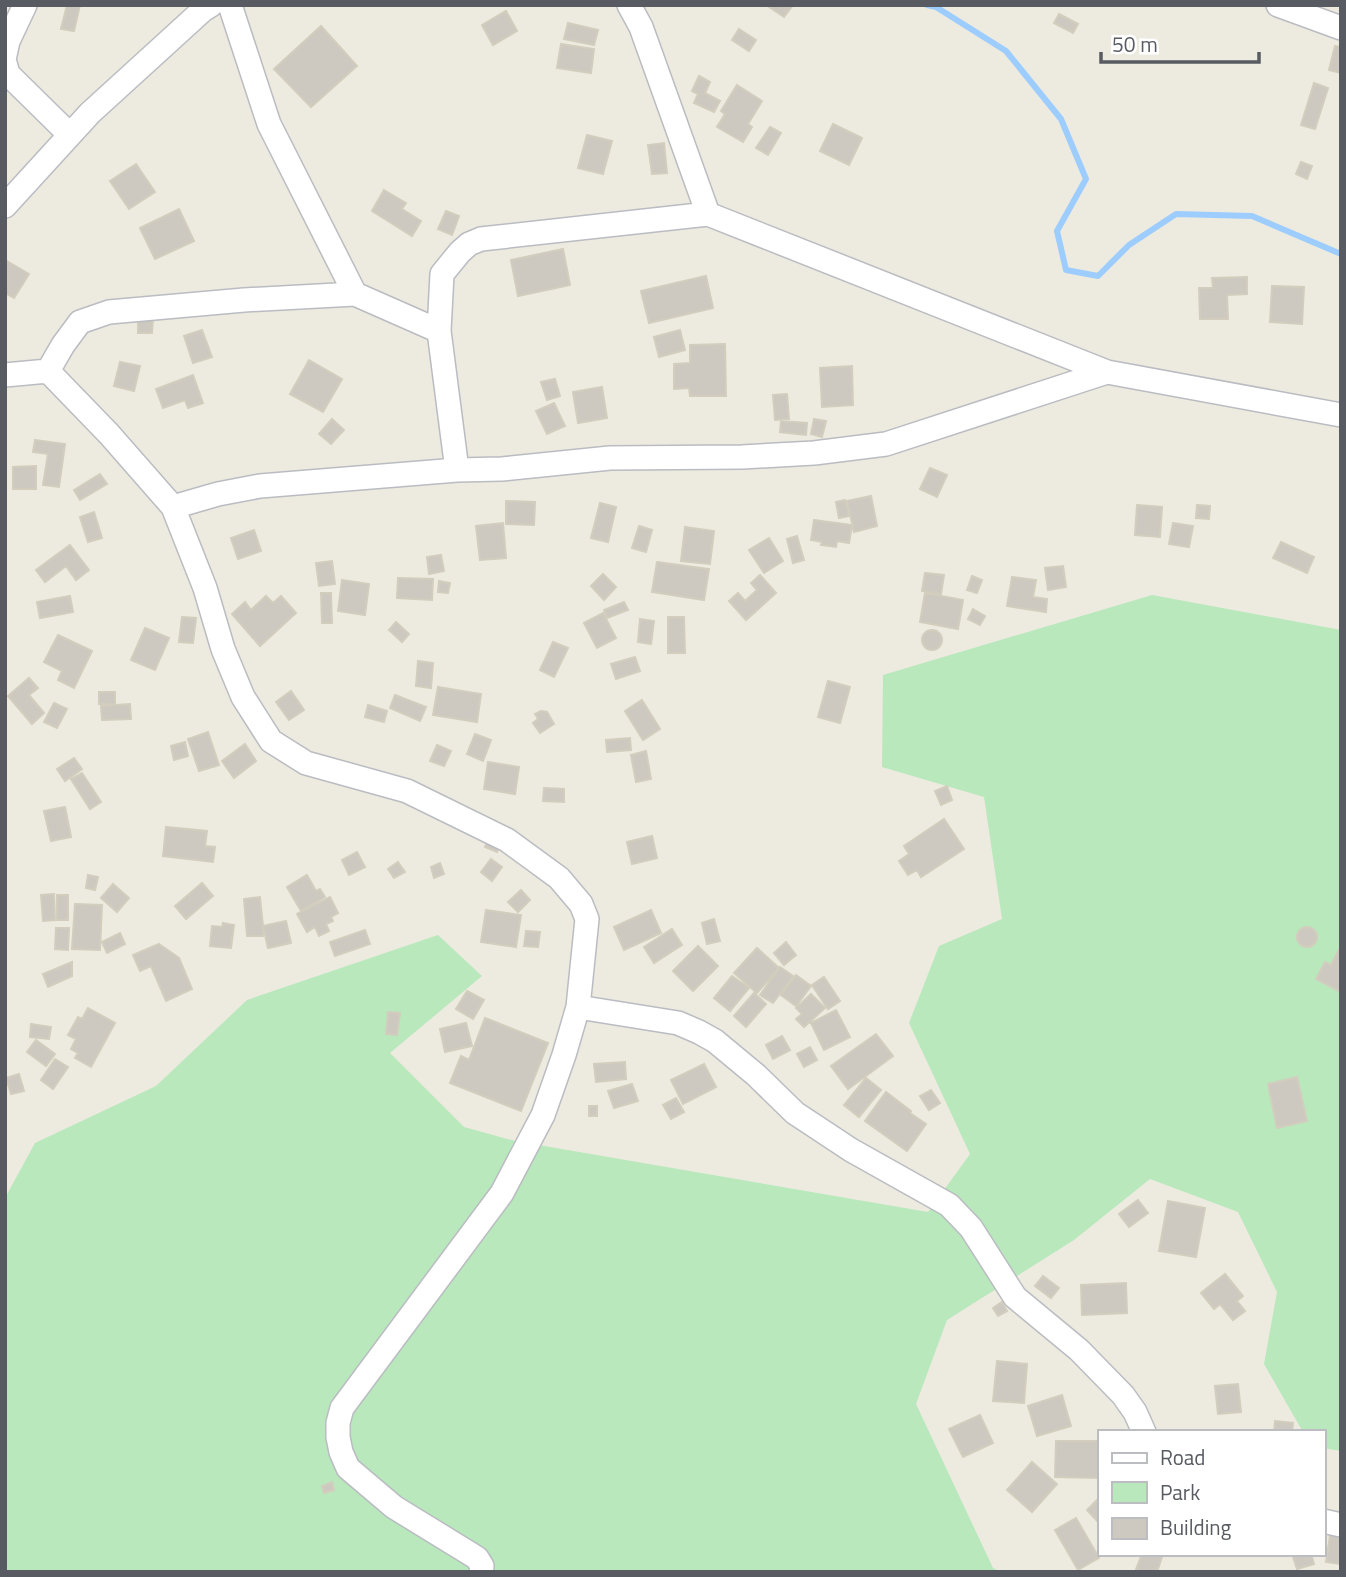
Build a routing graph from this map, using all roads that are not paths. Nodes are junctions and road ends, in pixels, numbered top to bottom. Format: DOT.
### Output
graph roads {
  1 [pos="25,5"];
  2 [pos="230,5"];
  3 [pos="628,5"];
  4 [pos="1278,5"];
  5 [pos="205,7"];
  6 [pos="1341,28"];
  7 [pos="5,55"];
  8 [pos="5,63"];
  9 [pos="70,135"];
  10 [pos="5,206"];
  11 [pos="708,214"];
  12 [pos="355,294"];
  13 [pos="439,331"];
  14 [pos="48,371"];
  15 [pos="1107,372"];
  16 [pos="5,375"];
  17 [pos="1341,415"];
  18 [pos="457,470"];
  19 [pos="173,507"];
  20 [pos="578,1007"];
  21 [pos="1143,1430"];
  22 [pos="481,1572"];
  1 -- 7 [label="street"];
  2 -- 12 [label="street"];
  3 -- 11 [label="street"];
  4 -- 6 [label="street"];
  5 -- 9 [label="street"];
  8 -- 9 [label="street"];
  9 -- 10 [label="street"];
  11 -- 13 [label="street"];
  11 -- 15 [label="street"];
  12 -- 13 [label="street"];
  12 -- 14 [label="street"];
  13 -- 18 [label="street"];
  14 -- 16 [label="street"];
  14 -- 19 [label="street"];
  15 -- 17 [label="street"];
  15 -- 18 [label="street"];
  18 -- 19 [label="street"];
  19 -- 20 [label="street"];
  20 -- 21 [label="street"];
  20 -- 22 [label="street"];
}
